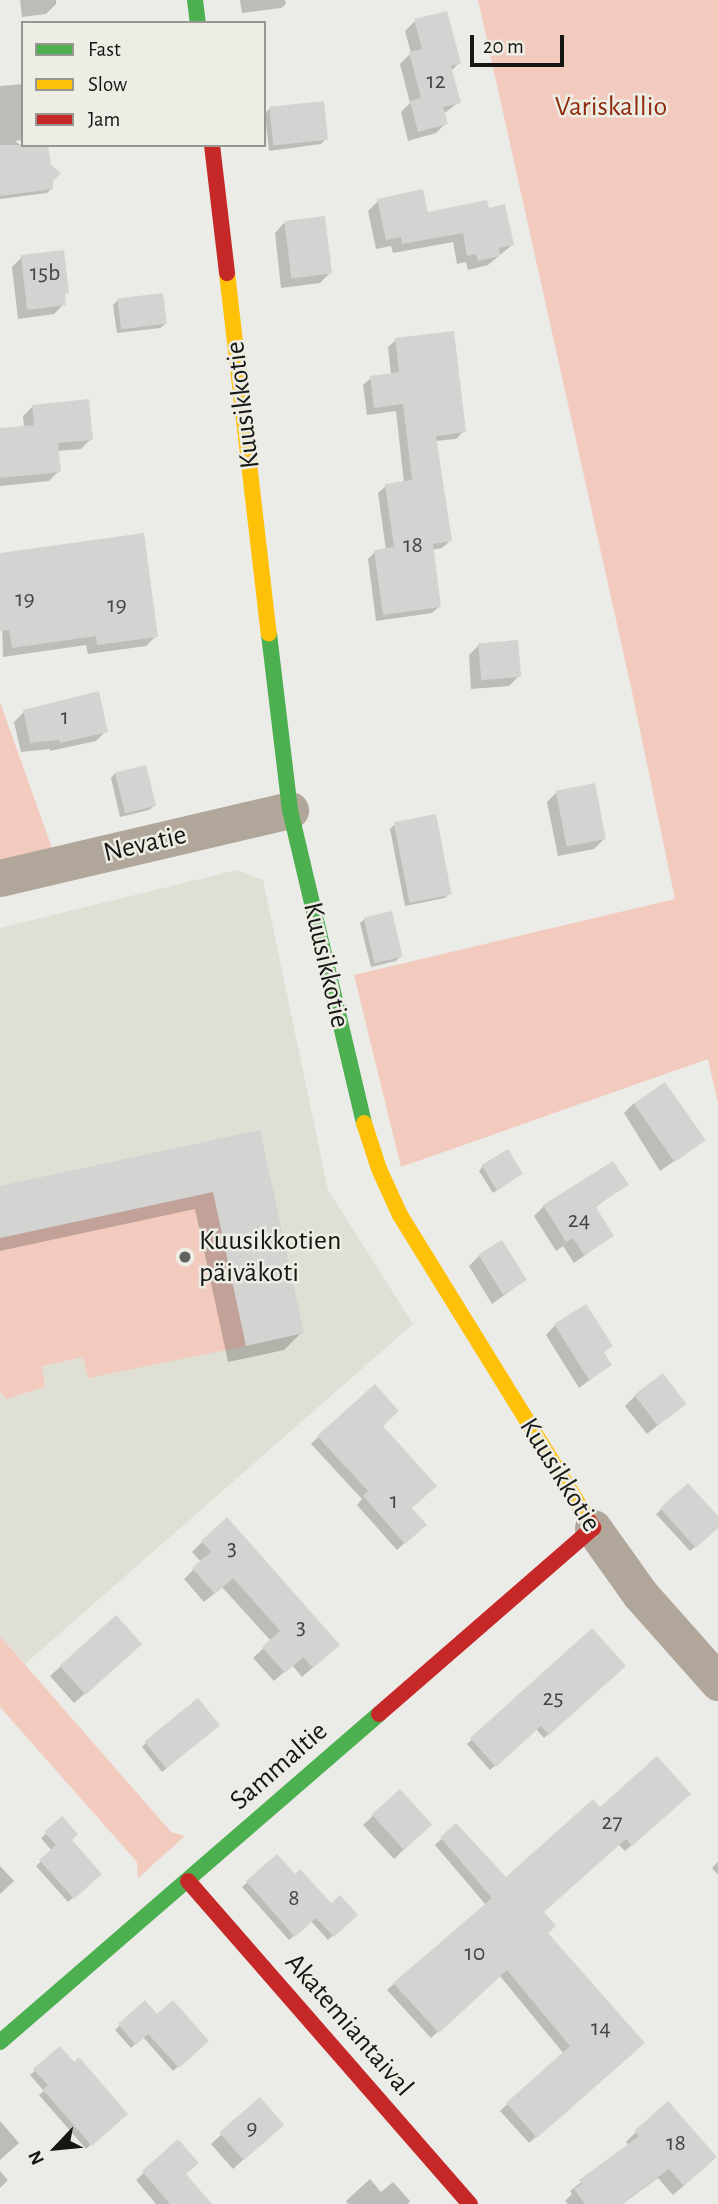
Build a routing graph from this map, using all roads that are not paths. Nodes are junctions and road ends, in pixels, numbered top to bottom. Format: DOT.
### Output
graph roads {
  1 [pos="195,0"];
  2 [pos="198,21"];
  3 [pos="212,147"];
  4 [pos="290,810"];
  5 [pos="0,878"];
  6 [pos="593,1528"];
  7 [pos="718,1682"];
  8 [pos="188,1881"];
  9 [pos="0,2042"];
  10 [pos="470,2204"];
  1 -- 2 [label="street"];
  3 -- 4 [label="street, Kuusikkotie"];
  4 -- 5 [label="street, Nevatie"];
  4 -- 6 [label="street, Kuusikkotie"];
  6 -- 7 [label="street, Kuusikkotie"];
  6 -- 8 [label="street, Sammaltie"];
  8 -- 9 [label="street, Sammaltie"];
  8 -- 10 [label="street, Akatemiantaival"];
}
